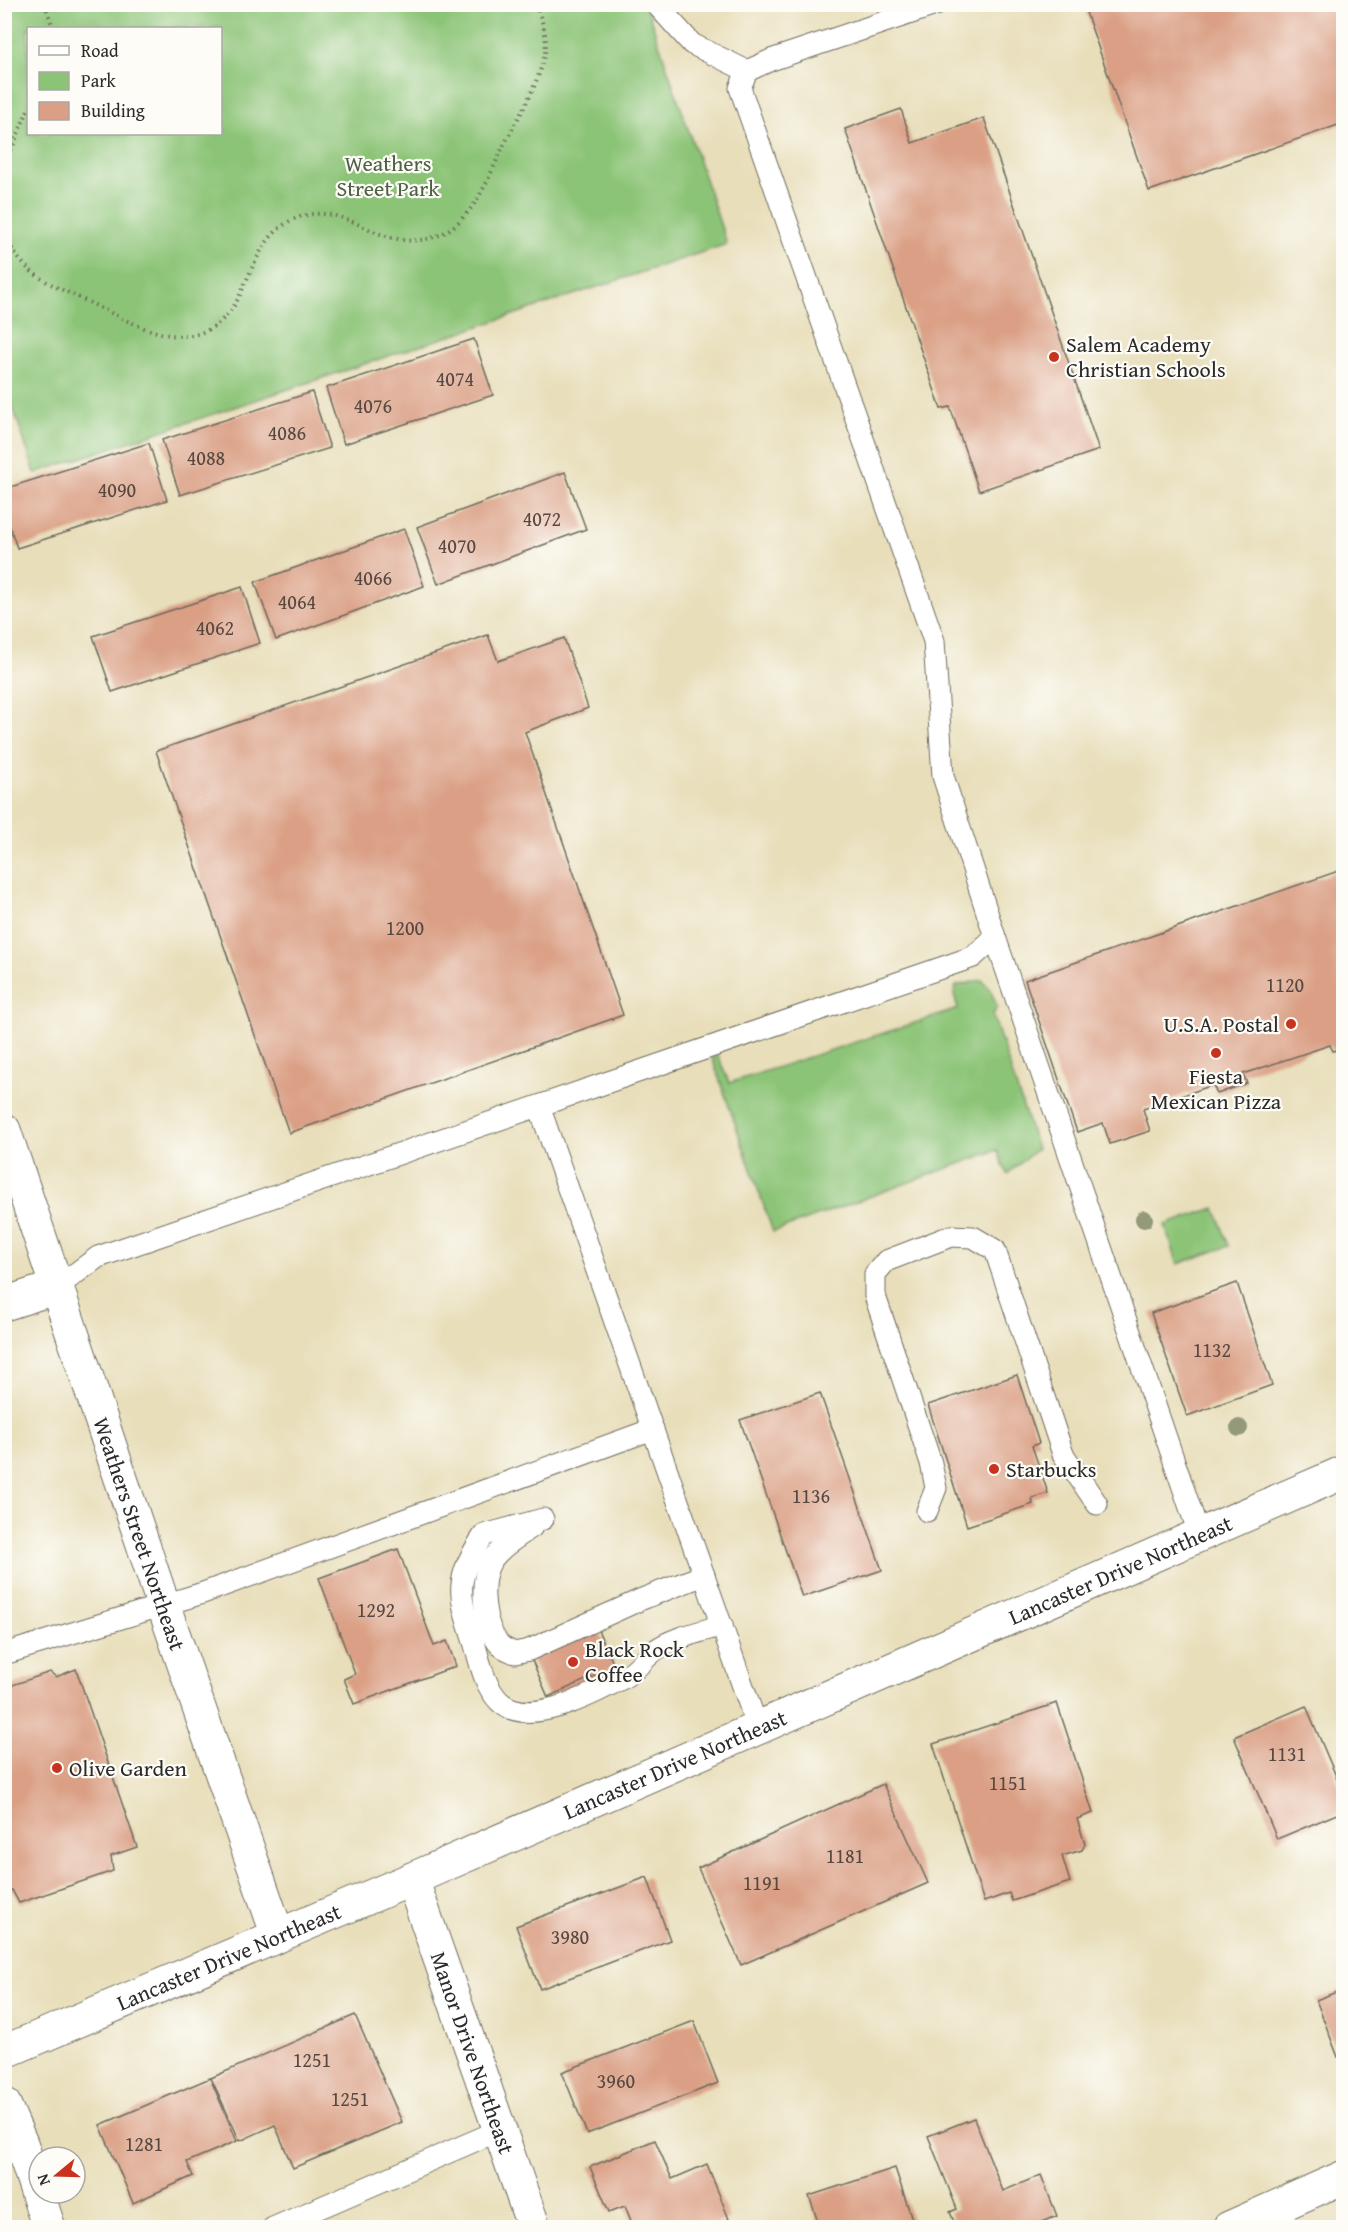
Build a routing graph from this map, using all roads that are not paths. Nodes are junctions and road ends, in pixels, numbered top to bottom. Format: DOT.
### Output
graph roads {
  1 [pos="656,4"];
  2 [pos="938,4"];
  3 [pos="747,71"];
  4 [pos="995,937"];
  5 [pos="539,1106"];
  6 [pos="4,1130"];
  7 [pos="57,1287"];
  8 [pos="4,1304"];
  9 [pos="653,1430"];
  10 [pos="1344,1472"];
  11 [pos="1097,1504"];
  12 [pos="927,1511"];
  13 [pos="1200,1537"];
  14 [pos="704,1575"];
  15 [pos="163,1604"];
  16 [pos="722,1625"];
  17 [pos="4,1654"];
  18 [pos="758,1729"];
  19 [pos="412,1879"];
  20 [pos="278,1936"];
  21 [pos="4,2052"];
  22 [pos="4,2104"];
  23 [pos="500,2130"];
  24 [pos="1344,2177"];
  25 [pos="50,2228"];
  26 [pos="273,2228"];
  27 [pos="534,2228"];
  28 [pos="1229,2228"];
  1 -- 3 [label="lane"];
  2 -- 3 [label="lane"];
  3 -- 4 [label="lane"];
  4 -- 5 [label="lane"];
  4 -- 13 [label="lane"];
  5 -- 7 [label="lane"];
  5 -- 9 [label="lane"];
  6 -- 7 [label="street, Weathers Street Northeast"];
  7 -- 8 [label="street"];
  7 -- 15 [label="street, Weathers Street Northeast"];
  9 -- 14 [label="lane"];
  9 -- 15 [label="lane"];
  10 -- 13 [label="street, Lancaster Drive Northeast"];
  11 -- 12 [label="lane"];
  13 -- 18 [label="street, Lancaster Drive Northeast"];
  14 -- 16 [label="lane"];
  14 -- 16 [label="lane"];
  15 -- 17 [label="lane"];
  15 -- 20 [label="street, Weathers Street Northeast"];
  16 -- 18 [label="lane"];
  18 -- 19 [label="street, Lancaster Drive Northeast"];
  19 -- 20 [label="street, Lancaster Drive Northeast"];
  19 -- 23 [label="street, Manor Drive Northeast"];
  20 -- 21 [label="street, Lancaster Drive Northeast"];
  22 -- 25 [label="street"];
  23 -- 26 [label="lane"];
  23 -- 27 [label="street, Manor Drive Northeast"];
  24 -- 28 [label="street"];
}
